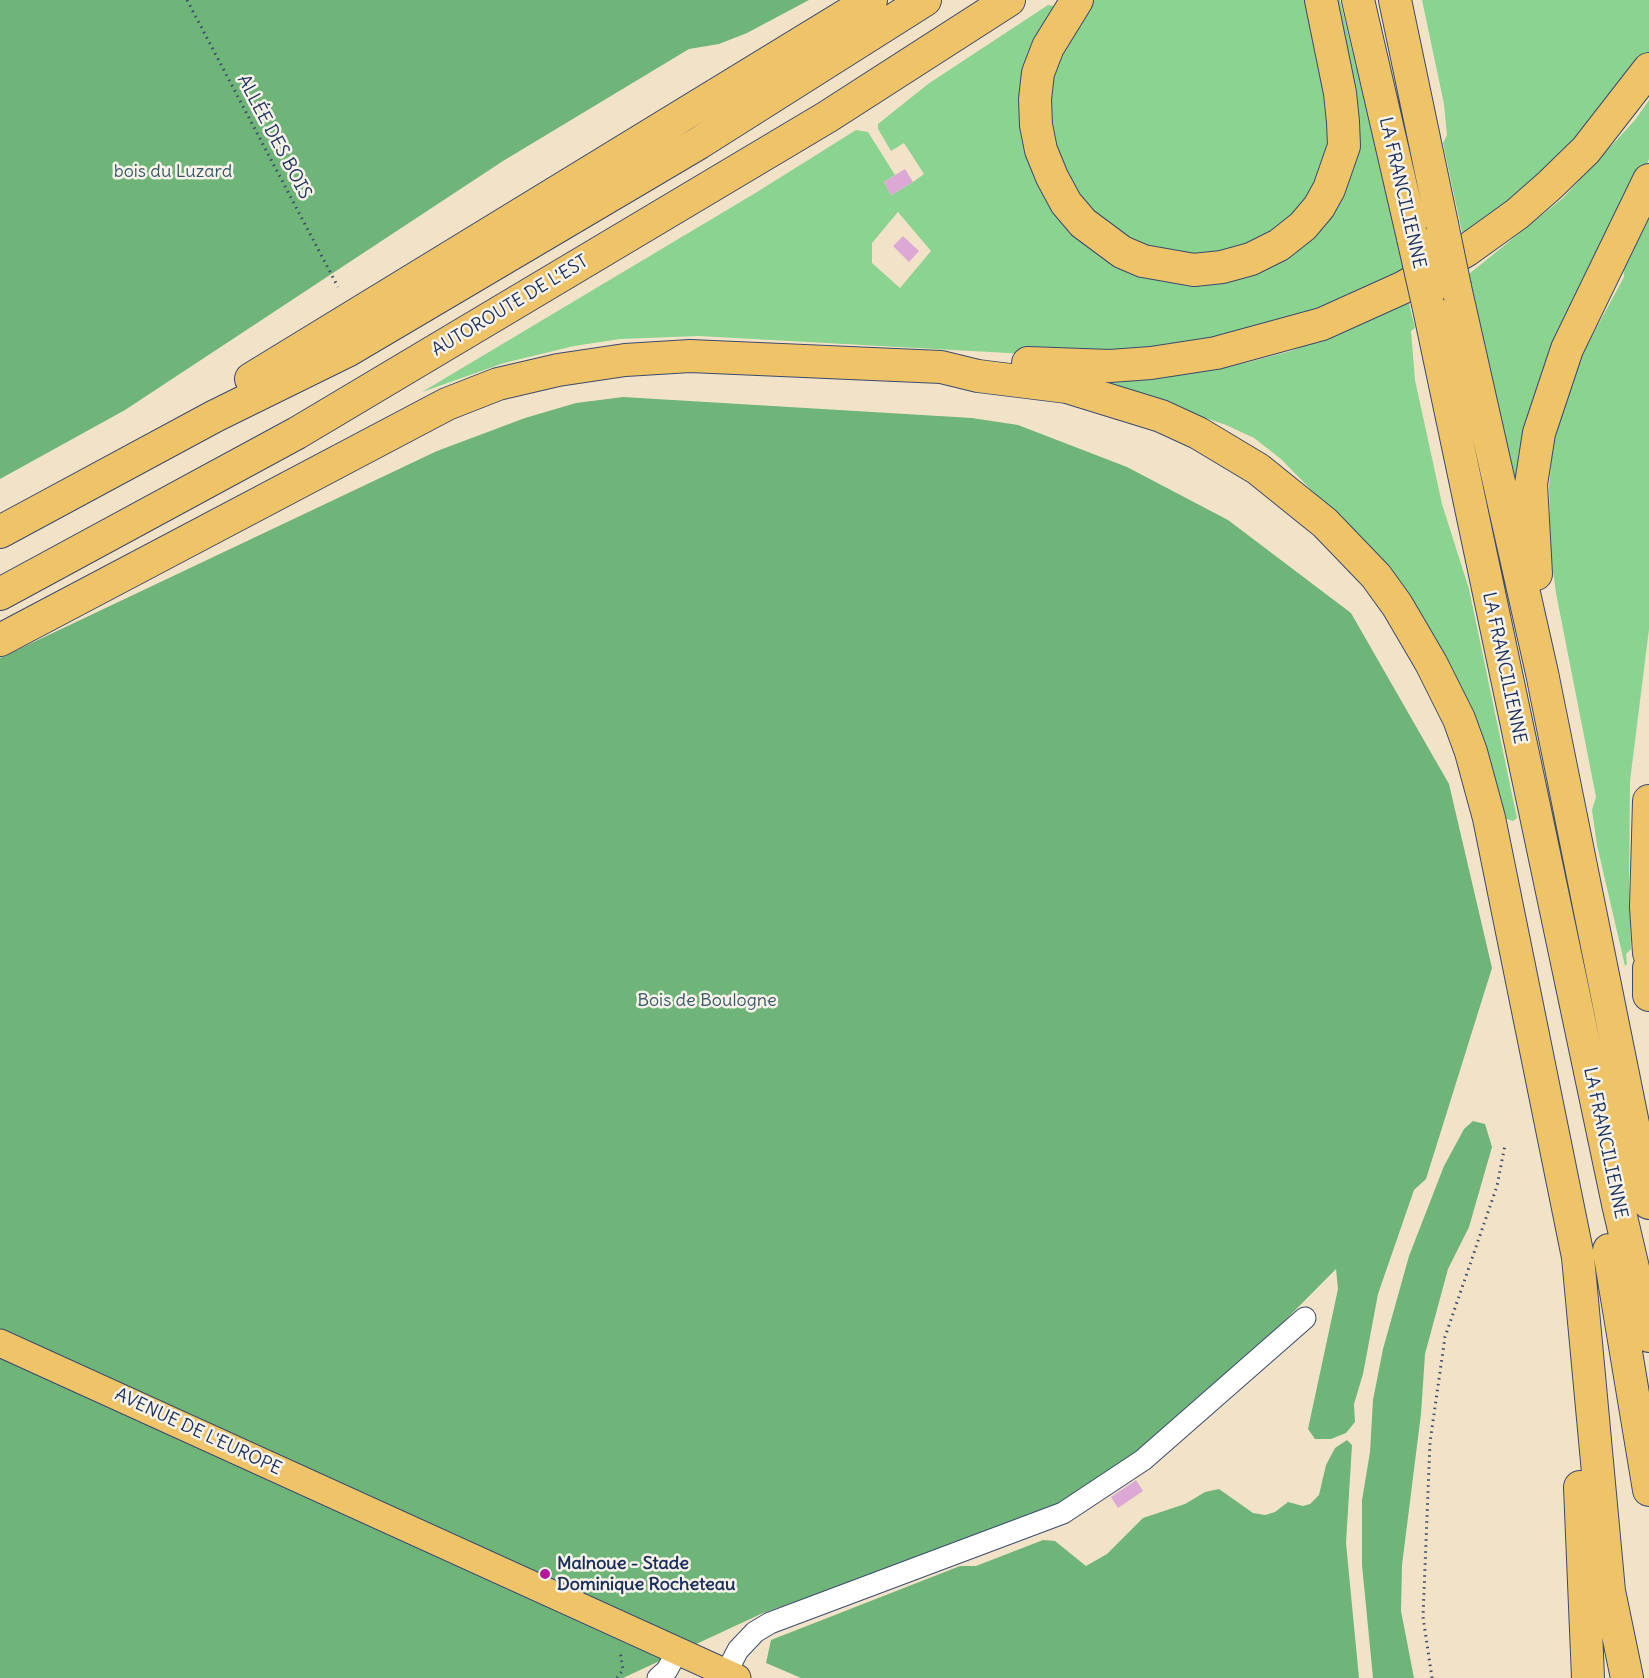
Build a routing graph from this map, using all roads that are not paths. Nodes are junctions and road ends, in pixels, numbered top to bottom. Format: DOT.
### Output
graph roads {
  1 [pos="836,0"];
  2 [pos="871,0"];
  3 [pos="925,0"];
  4 [pos="1009,0"];
  5 [pos="1077,0"];
  6 [pos="1321,0"];
  7 [pos="1358,0"];
  8 [pos="1395,0"];
  9 [pos="1649,69"];
  10 [pos="693,110"];
  11 [pos="1649,180"];
  12 [pos="941,368"];
  13 [pos="215,416"];
  14 [pos="0,532"];
  15 [pos="0,594"];
  16 [pos="0,640"];
  17 [pos="1542,673"];
  18 [pos="1649,801"];
  19 [pos="1649,953"];
  20 [pos="1649,968"];
  21 [pos="1649,995"];
  22 [pos="1603,1134"];
  23 [pos="1649,1203"];
  24 [pos="1305,1318"];
  25 [pos="1649,1336"];
  26 [pos="0,1343"];
  27 [pos="1590,1366"];
  28 [pos="1649,1490"];
  29 [pos="678,1650"];
  30 [pos="731,1676"];
  31 [pos="658,1678"];
  32 [pos="1588,1678"];
  33 [pos="1627,1678"];
  1 -- 10 [label="highway"];
  2 -- 10 [label="highway"];
  3 -- 13 [label="highway"];
  4 -- 15 [label="highway, AUTOROUTE DE L’EST"];
  5 -- 6 [label="highway"];
  7 -- 22 [label="highway, LA FRANCILIENNE, bridge"];
  8 -- 17 [label="highway, bridge"];
  9 -- 12 [label="highway"];
  10 -- 13 [label="highway"];
  11 -- 17 [label="highway"];
  12 -- 16 [label="highway"];
  12 -- 27 [label="highway"];
  13 -- 14 [label="highway"];
  17 -- 23 [label="highway, LA FRANCILIENNE"];
  18 -- 19 [label="highway"];
  20 -- 21 [label="highway"];
  22 -- 25 [label="highway, LA FRANCILIENNE"];
  22 -- 28 [label="highway"];
  24 -- 30 [label="street"];
  26 -- 29 [label="main road, AVENUE DE L'EUROPE"];
  27 -- 32 [label="highway"];
  27 -- 33 [label="highway"];
  29 -- 30 [label="main road, AVENUE DE L'EUROPE"];
  29 -- 31 [label="street"];
}
